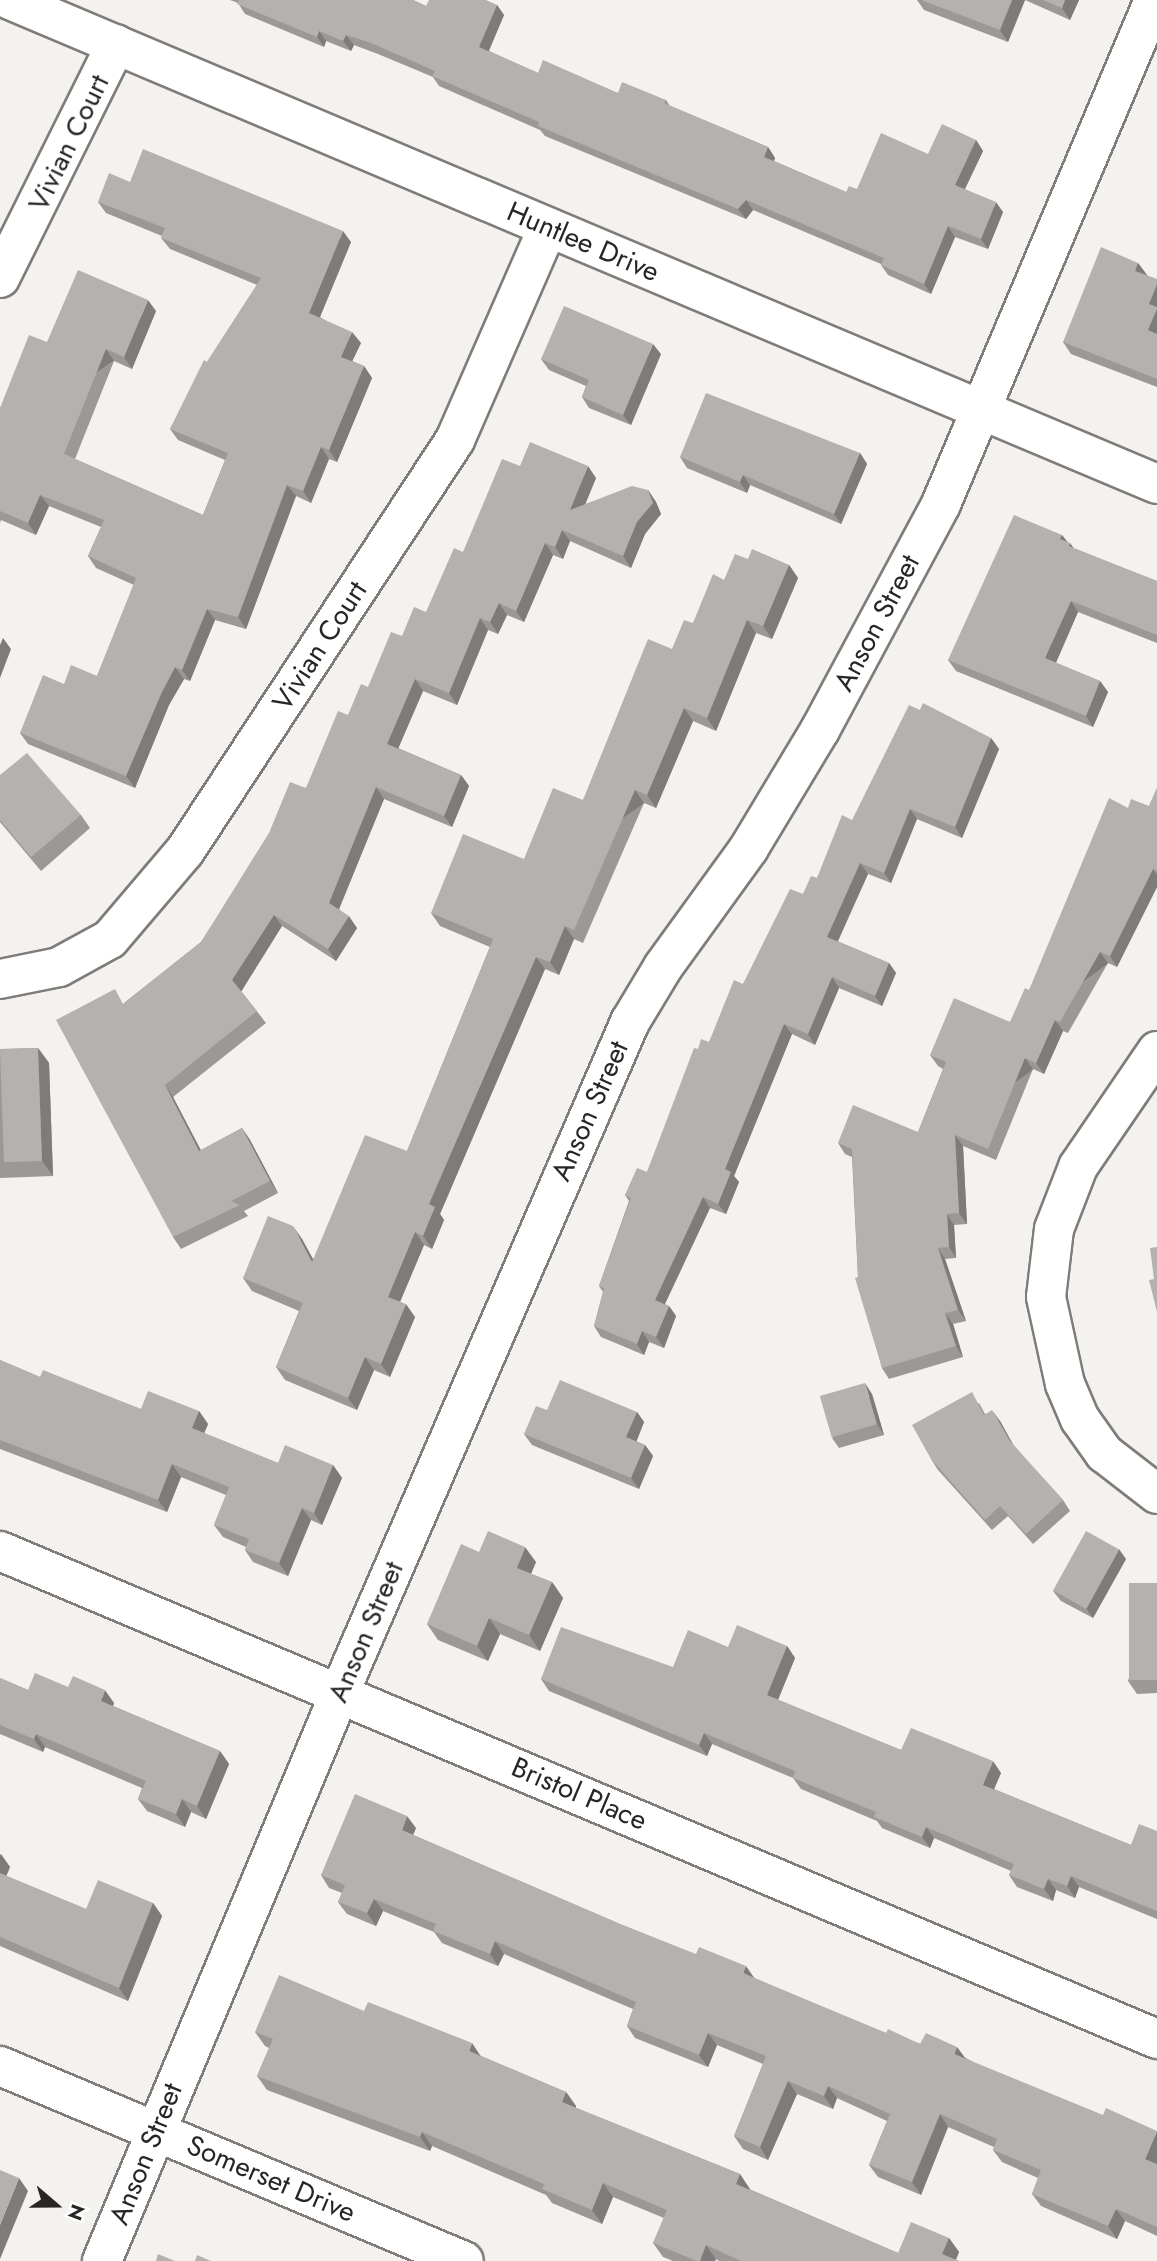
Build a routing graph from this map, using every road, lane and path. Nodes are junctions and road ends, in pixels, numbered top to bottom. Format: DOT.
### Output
graph roads {
  1 [pos="10,0"];
  2 [pos="1154,0"];
  3 [pos="116,44"];
  4 [pos="548,227"];
  5 [pos="0,278"];
  6 [pos="980,411"];
  7 [pos="1157,484"];
  8 [pos="0,979"];
  9 [pos="1157,1051"];
  10 [pos="1157,1494"];
  11 [pos="0,1551"];
  12 [pos="340,1693"];
  13 [pos="1157,2039"];
  14 [pos="0,2066"];
  15 [pos="155,2130"];
  16 [pos="102,2261"];
  17 [pos="464,2261"];
  1 -- 3 [label="street, Huntlee Drive"];
  2 -- 6 [label="street, Anson Street"];
  3 -- 4 [label="street, Huntlee Drive"];
  3 -- 5 [label="street, Vivian Court"];
  4 -- 6 [label="street, Huntlee Drive"];
  4 -- 8 [label="street, Vivian Court"];
  6 -- 7 [label="street, Huntlee Drive"];
  6 -- 12 [label="street, Anson Street"];
  9 -- 10 [label="street"];
  11 -- 12 [label="street, Bristol Place"];
  12 -- 13 [label="street, Bristol Place"];
  12 -- 15 [label="street, Anson Street"];
  14 -- 15 [label="street, Somerset Drive"];
  15 -- 16 [label="street, Anson Street"];
  15 -- 17 [label="street, Somerset Drive"];
}
